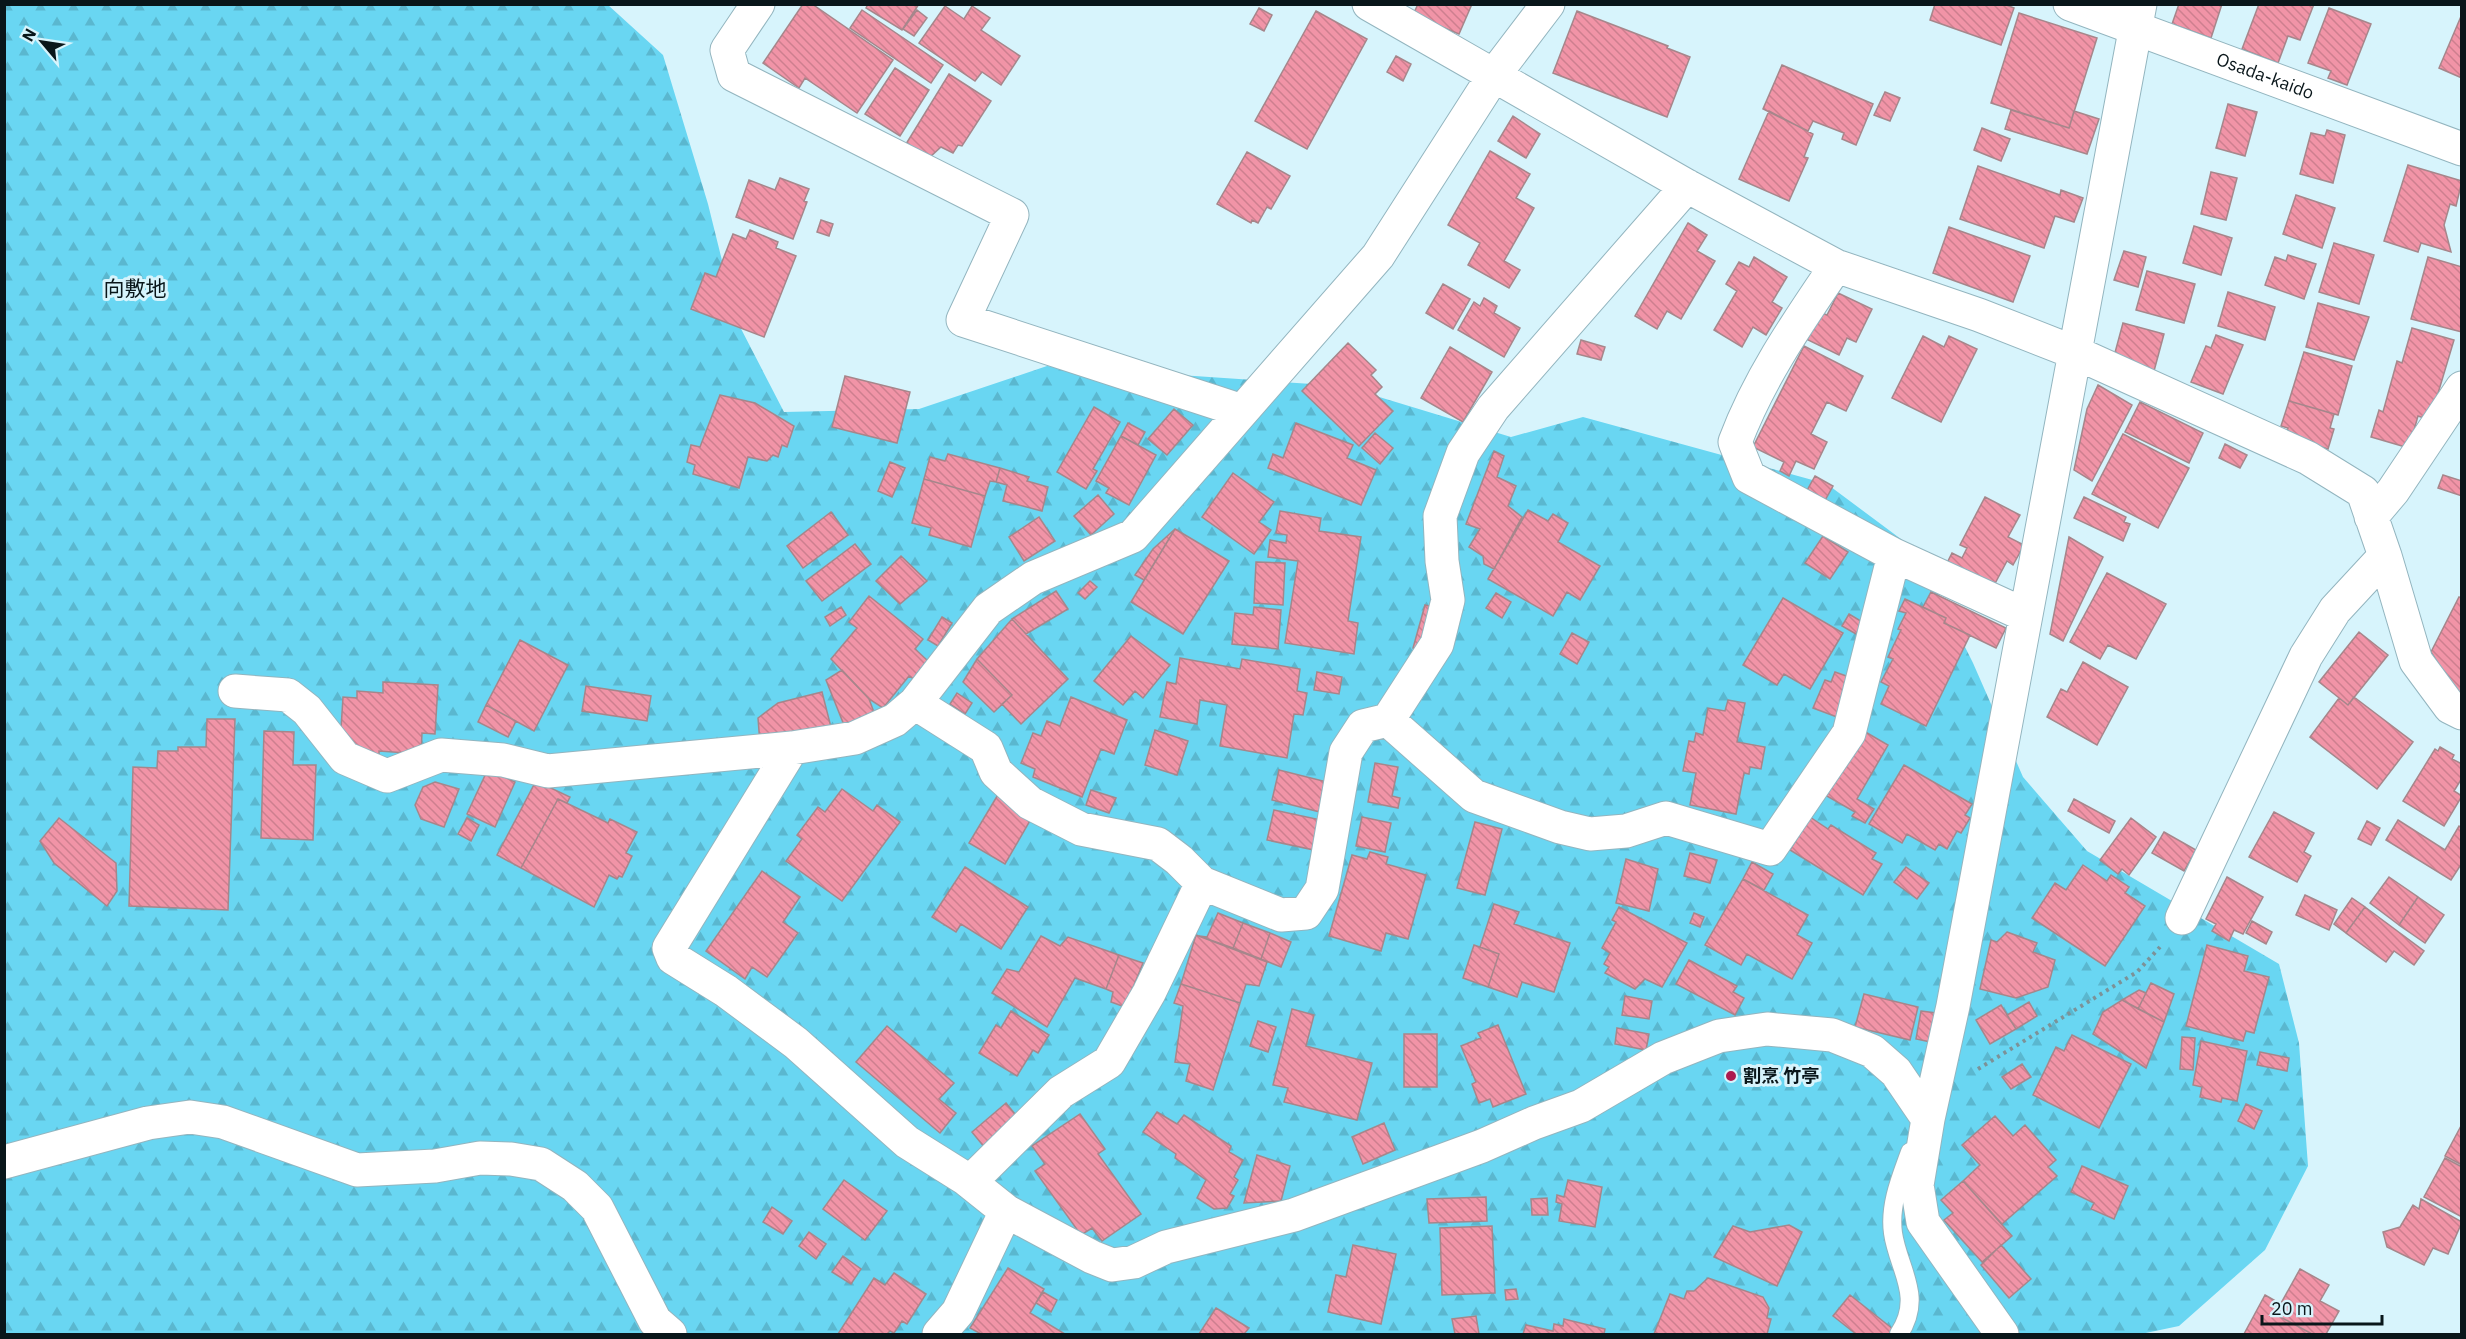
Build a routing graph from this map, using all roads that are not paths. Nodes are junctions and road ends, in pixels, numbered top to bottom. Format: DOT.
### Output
graph roads {
  1 [pos="758,4"];
  2 [pos="1369,4"];
  3 [pos="1548,4"];
  4 [pos="2070,4"];
  5 [pos="2137,16"];
  6 [pos="1494,75"];
  7 [pos="2462,149"];
  8 [pos="1687,186"];
  9 [pos="1836,266"];
  10 [pos="2076,353"];
  11 [pos="2462,388"];
  12 [pos="1242,411"];
  13 [pos="2371,517"];
  14 [pos="1894,555"];
  15 [pos="2385,556"];
  16 [pos="2025,615"];
  17 [pos="235,691"];
  18 [pos="915,703"];
  19 [pos="2462,713"];
  20 [pos="1388,720"];
  21 [pos="792,748"];
  22 [pos="1202,884"];
  23 [pos="2182,918"];
  24 [pos="1928,1119"];
  25 [pos="4,1162"];
  26 [pos="970,1182"];
  27 [pos="1006,1211"];
  28 [pos="670,1335"];
  29 [pos="939,1335"];
  30 [pos="1899,1335"];
  31 [pos="2002,1335"];
  1 -- 12 [label="street"];
  2 -- 6 [label="street"];
  3 -- 6 [label="street"];
  4 -- 5 [label="street, Osada-kaido"];
  5 -- 7 [label="street, Osada-kaido"];
  5 -- 10 [label="street"];
  6 -- 8 [label="street"];
  6 -- 12 [label="street"];
  8 -- 9 [label="street"];
  8 -- 20 [label="street"];
  9 -- 10 [label="street"];
  9 -- 14 [label="street"];
  10 -- 13 [label="street"];
  10 -- 16 [label="street"];
  11 -- 13 [label="street"];
  12 -- 18 [label="street"];
  13 -- 15 [label="street"];
  14 -- 16 [label="street"];
  14 -- 20 [label="street"];
  15 -- 19 [label="street"];
  15 -- 23 [label="street"];
  16 -- 24 [label="street"];
  17 -- 21 [label="street"];
  18 -- 21 [label="street"];
  18 -- 22 [label="street"];
  20 -- 22 [label="street"];
  21 -- 26 [label="street"];
  22 -- 26 [label="street"];
  24 -- 27 [label="street"];
  24 -- 30 [label="lane"];
  24 -- 31 [label="street"];
  25 -- 28 [label="street"];
  26 -- 27 [label="street"];
  27 -- 29 [label="street"];
}
